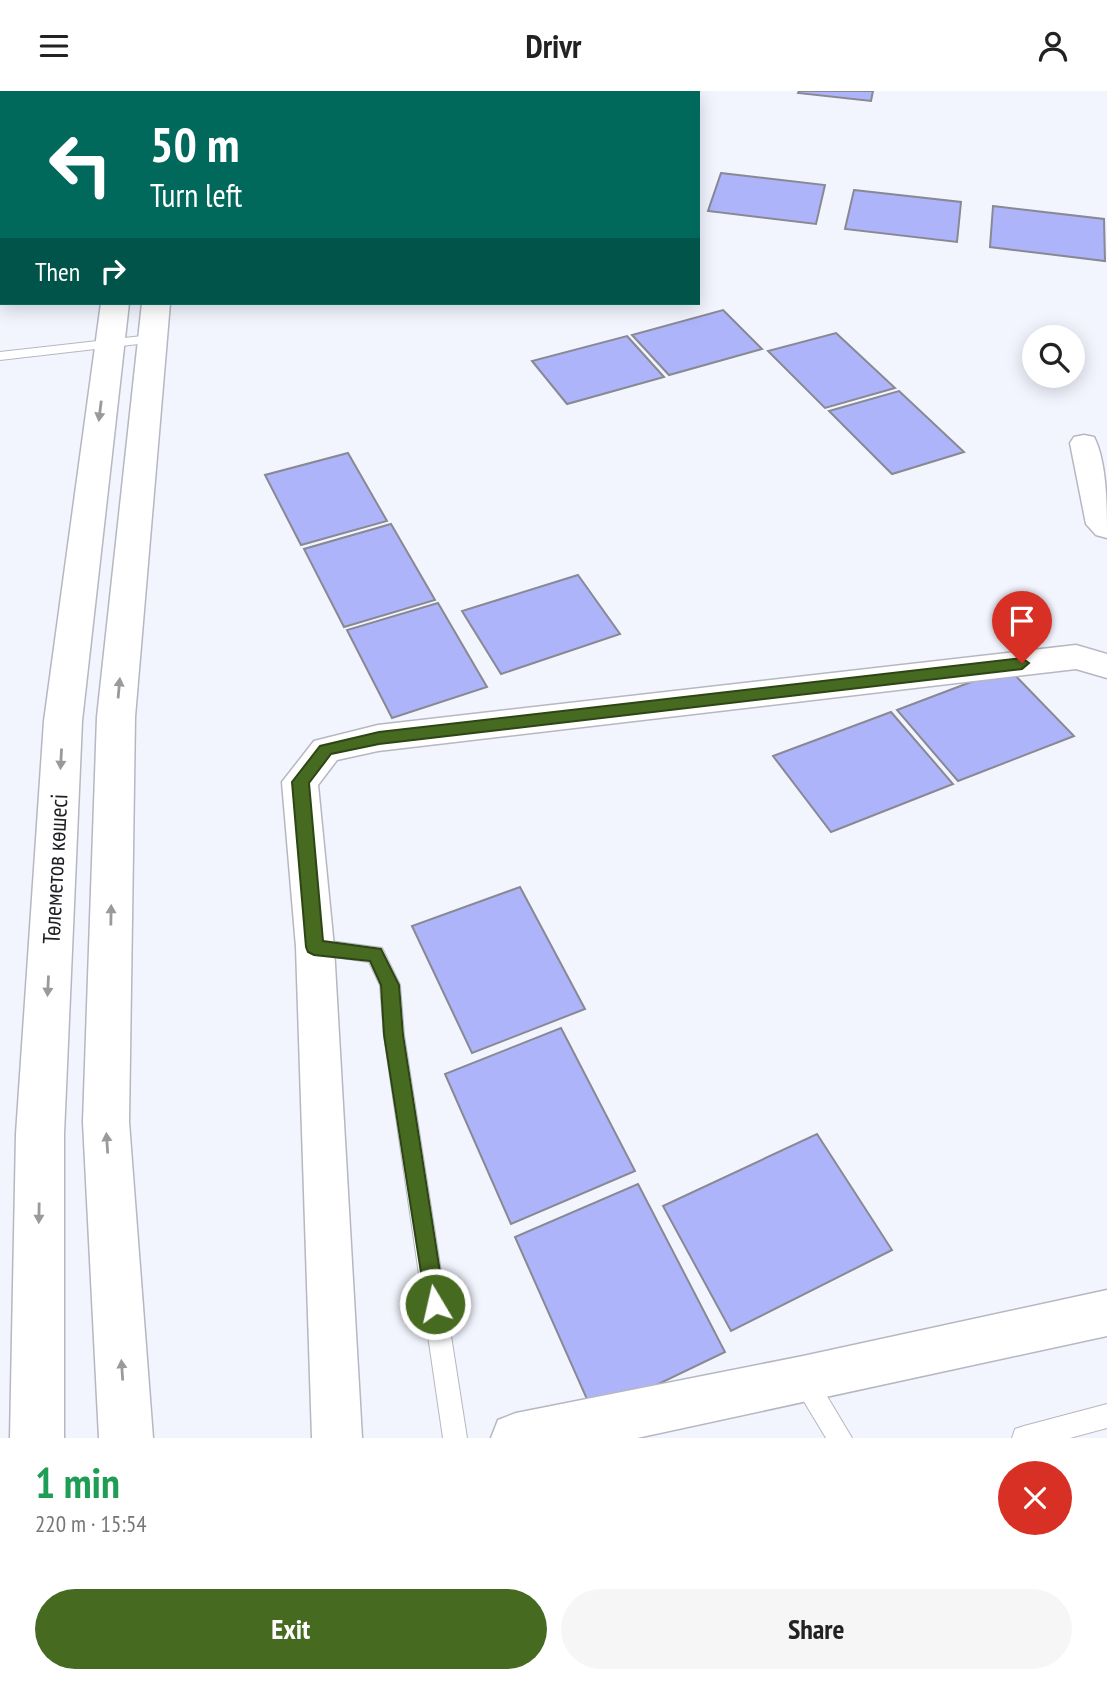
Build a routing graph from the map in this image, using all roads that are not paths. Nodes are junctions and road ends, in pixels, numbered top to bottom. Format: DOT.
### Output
graph roads {
  1 [pos="115,305"];
  2 [pos="154,321"];
  3 [pos="108,343"];
  4 [pos="0,356"];
  5 [pos="1084,443"];
  6 [pos="1107,528"];
  7 [pos="1107,666"];
  8 [pos="314,947"];
  9 [pos="1107,1313"];
  10 [pos="803,1380"];
  11 [pos="1107,1416"];
  12 [pos="37,1438"];
  13 [pos="126,1438"];
  14 [pos="337,1438"];
  15 [pos="455,1438"];
  16 [pos="516,1438"];
  17 [pos="840,1438"];
  18 [pos="1024,1438"];
  1 -- 3 [label="main road, Төлеметов көшесі"];
  2 -- 3 [label="lane"];
  13 -- 2 [label="main road, one-way"];
  3 -- 4 [label="lane"];
  3 -- 12 [label="main road, Төлеметов көшесі, one-way"];
  5 -- 6 [label="street"];
  7 -- 8 [label="street"];
  8 -- 14 [label="street"];
  8 -- 15 [label="lane"];
  9 -- 10 [label="street"];
  10 -- 16 [label="street"];
  10 -- 17 [label="lane"];
  11 -- 18 [label="lane"];
}
